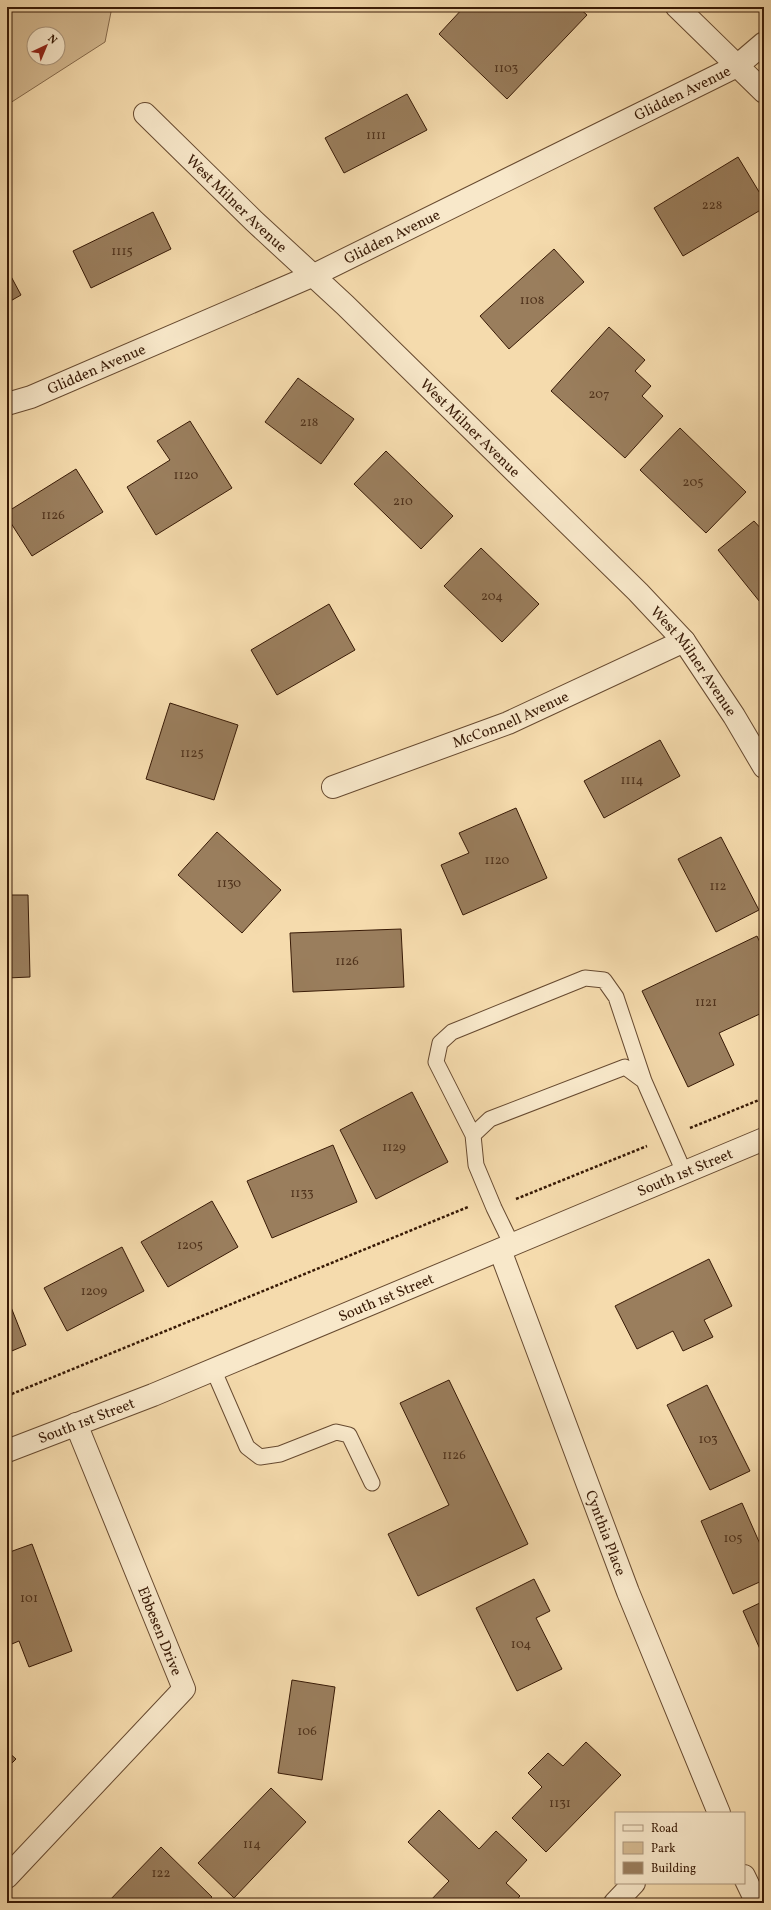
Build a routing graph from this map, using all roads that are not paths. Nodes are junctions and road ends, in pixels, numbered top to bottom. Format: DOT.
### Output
graph roads {
  1 [pos="677,7"];
  2 [pos="764,43"];
  3 [pos="737,66"];
  4 [pos="764,92"];
  5 [pos="145,114"];
  6 [pos="314,275"];
  7 [pos="7,404"];
  8 [pos="684,641"];
  9 [pos="764,767"];
  10 [pos="333,787"];
  11 [pos="644,1081"];
  12 [pos="472,1136"];
  13 [pos="764,1139"];
  14 [pos="684,1172"];
  15 [pos="506,1247"];
  16 [pos="213,1369"];
  17 [pos="76,1424"];
  18 [pos="7,1452"];
  19 [pos="372,1483"];
  20 [pos="711,1809"];
  21 [pos="7,1877"];
  22 [pos="745,1878"];
  23 [pos="633,1884"];
  24 [pos="615,1903"];
  25 [pos="757,1903"];
  1 -- 3 [label="street"];
  2 -- 3 [label="street, Glidden Avenue"];
  3 -- 4 [label="street"];
  3 -- 6 [label="street, Glidden Avenue"];
  5 -- 6 [label="street, West Milner Avenue"];
  6 -- 7 [label="street, Glidden Avenue"];
  6 -- 8 [label="street, West Milner Avenue"];
  8 -- 9 [label="street, West Milner Avenue"];
  8 -- 10 [label="street, McConnell Avenue"];
  11 -- 12 [label="lane"];
  11 -- 12 [label="lane"];
  11 -- 14 [label="lane"];
  12 -- 15 [label="lane"];
  13 -- 14 [label="street, South 1st Street"];
  14 -- 15 [label="street, South 1st Street"];
  15 -- 16 [label="street, South 1st Street"];
  15 -- 20 [label="street, Cynthia Place"];
  16 -- 17 [label="street, South 1st Street"];
  16 -- 19 [label="lane"];
  17 -- 18 [label="street, South 1st Street"];
  17 -- 21 [label="street, Ebbesen Drive"];
  22 -- 25 [label="street"];
  23 -- 24 [label="street"];
}
